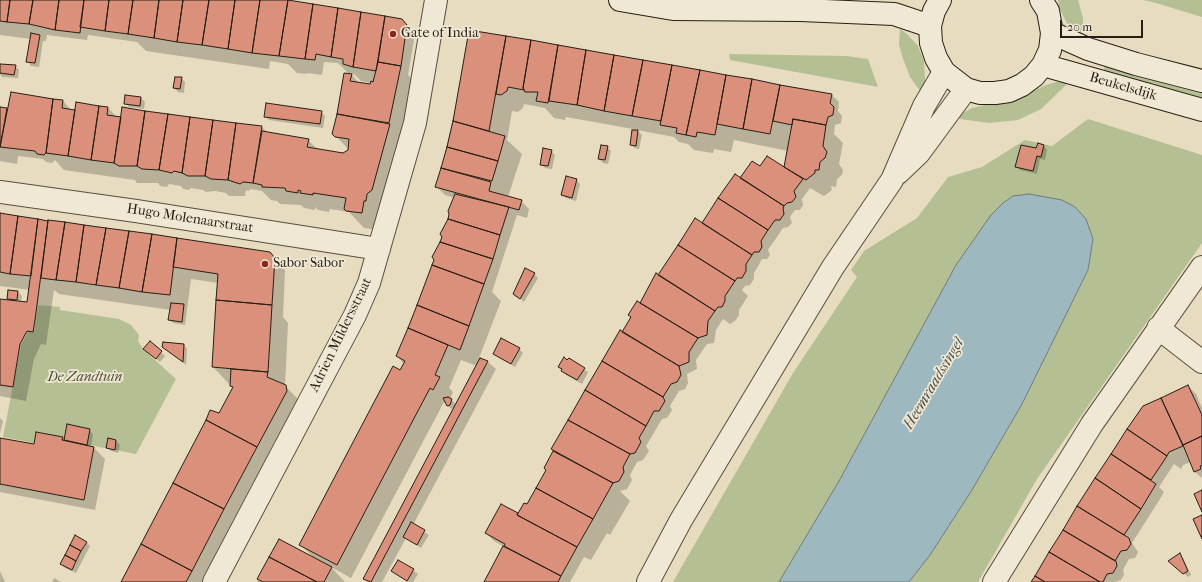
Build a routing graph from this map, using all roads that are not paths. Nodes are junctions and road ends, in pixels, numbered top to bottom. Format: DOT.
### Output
graph roads {
  1 [pos="436,0"];
  2 [pos="620,0"];
  3 [pos="940,0"];
  4 [pos="1041,0"];
  5 [pos="673,4"];
  6 [pos="930,26"];
  7 [pos="1052,33"];
  8 [pos="1043,65"];
  9 [pos="944,72"];
  10 [pos="1202,80"];
  11 [pos="966,88"];
  12 [pos="1202,110"];
  13 [pos="892,180"];
  14 [pos="0,192"];
  15 [pos="379,249"];
  16 [pos="1202,267"];
  17 [pos="1158,328"];
  18 [pos="1202,362"];
  19 [pos="214,582"];
  20 [pos="648,582"];
  21 [pos="994,582"];
  1 -- 15 [label="street, Adrien Mildersstraat"];
  2 -- 5 [label="street"];
  3 -- 6 [label="street"];
  4 -- 7 [label="street"];
  5 -- 6 [label="street"];
  6 -- 9 [label="street"];
  7 -- 8 [label="street"];
  7 -- 10 [label="street, Beukelsdijk"];
  8 -- 11 [label="street"];
  8 -- 12 [label="street, Beukelsdijk"];
  9 -- 11 [label="street"];
  9 -- 13 [label="street"];
  11 -- 13 [label="street"];
  13 -- 20 [label="street"];
  14 -- 15 [label="street, Hugo Molenaarstraat"];
  15 -- 19 [label="street, Adrien Mildersstraat"];
  16 -- 17 [label="street"];
  17 -- 18 [label="street"];
  17 -- 21 [label="street"];
}
